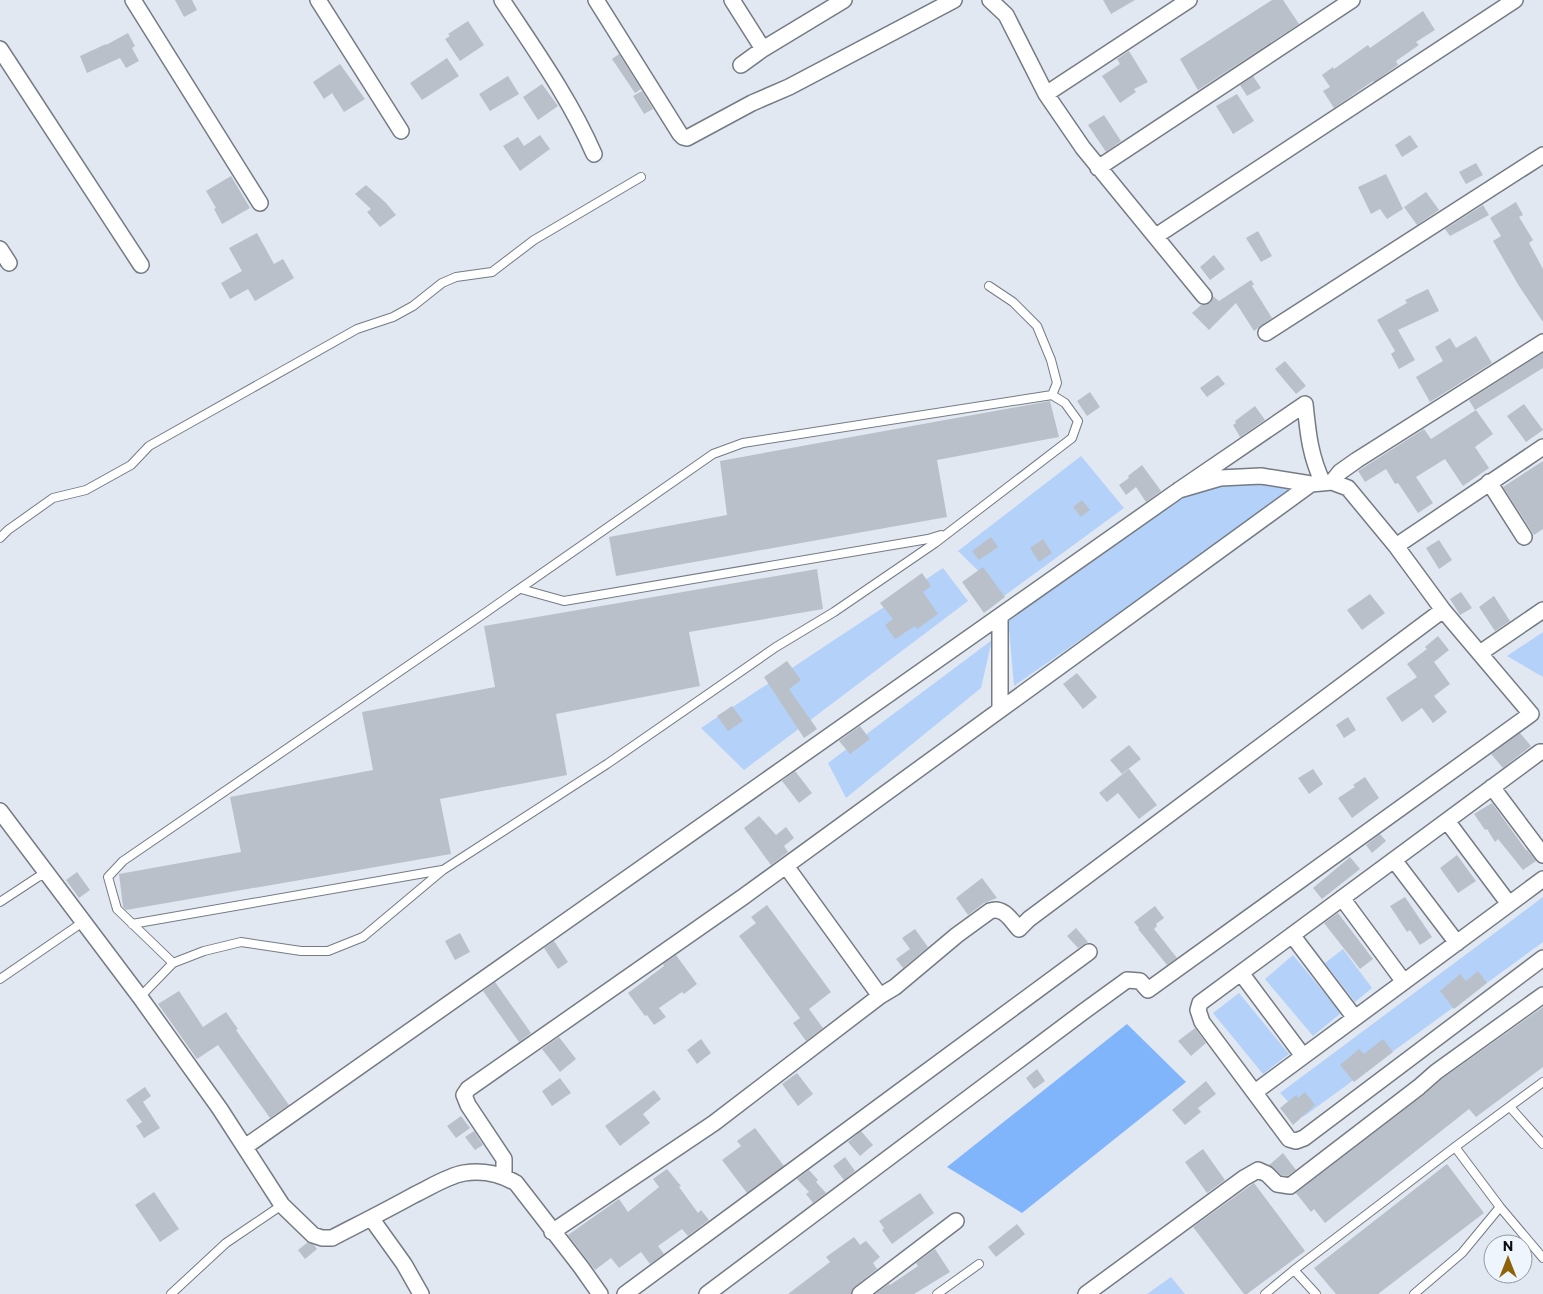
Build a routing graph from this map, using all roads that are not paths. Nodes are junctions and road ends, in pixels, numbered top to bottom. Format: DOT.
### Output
graph roads {
  1 [pos="133,0"];
  2 [pos="318,0"];
  3 [pos="502,0"];
  4 [pos="596,0"];
  5 [pos="732,0"];
  6 [pos="844,0"];
  7 [pos="954,0"];
  8 [pos="990,0"];
  9 [pos="1190,0"];
  10 [pos="1352,0"];
  11 [pos="1515,0"];
  12 [pos="0,49"];
  13 [pos="763,49"];
  14 [pos="741,65"];
  15 [pos="1046,94"];
  16 [pos="400,131"];
  17 [pos="594,154"];
  18 [pos="1543,155"];
  19 [pos="1098,168"];
  20 [pos="641,178"];
  21 [pos="260,203"];
  22 [pos="1156,236"];
  23 [pos="0,249"];
  24 [pos="8,263"];
  25 [pos="141,265"];
  26 [pos="989,286"];
  27 [pos="1204,296"];
  28 [pos="1266,333"];
  29 [pos="1543,342"];
  30 [pos="1052,395"];
  31 [pos="1543,447"];
  32 [pos="1489,482"];
  33 [pos="1322,483"];
  34 [pos="1179,490"];
  35 [pos="947,534"];
  36 [pos="1524,536"];
  37 [pos="0,538"];
  38 [pos="1396,546"];
  39 [pos="521,589"];
  40 [pos="1443,610"];
  41 [pos="1543,610"];
  42 [pos="1000,616"];
  43 [pos="1480,652"];
  44 [pos="1000,710"];
  45 [pos="1543,752"];
  46 [pos="1492,787"];
  47 [pos="0,811"];
  48 [pos="1447,821"];
  49 [pos="1543,855"];
  50 [pos="1394,860"];
  51 [pos="786,866"];
  52 [pos="442,870"];
  53 [pos="47,874"];
  54 [pos="1543,879"];
  55 [pos="1342,898"];
  56 [pos="0,902"];
  57 [pos="1509,904"];
  58 [pos="83,922"];
  59 [pos="132,924"];
  60 [pos="1292,935"];
  61 [pos="1457,943"];
  62 [pos="1089,952"];
  63 [pos="1543,958"];
  64 [pos="173,963"];
  65 [pos="1241,973"];
  66 [pos="0,979"];
  67 [pos="1404,982"];
  68 [pos="1543,994"];
  69 [pos="880,996"];
  70 [pos="140,997"];
  71 [pos="1355,1018"];
  72 [pos="1303,1056"];
  73 [pos="1543,1082"];
  74 [pos="1255,1092"];
  75 [pos="1510,1107"];
  76 [pos="1543,1144"];
  77 [pos="245,1147"];
  78 [pos="1455,1147"];
  79 [pos="504,1176"];
  80 [pos="282,1204"];
  81 [pos="1500,1207"];
  82 [pos="371,1218"];
  83 [pos="956,1221"];
  84 [pos="552,1232"];
  85 [pos="1543,1258"];
  86 [pos="979,1264"];
  87 [pos="1294,1270"];
  88 [pos="171,1294"];
  89 [pos="421,1294"];
  90 [pos="600,1294"];
  91 [pos="625,1294"];
  92 [pos="707,1294"];
  93 [pos="860,1294"];
  94 [pos="937,1294"];
  95 [pos="1086,1294"];
  96 [pos="1265,1294"];
  97 [pos="1316,1294"];
  98 [pos="1414,1294"];
  1 -- 21 [label="street"];
  2 -- 16 [label="street"];
  3 -- 17 [label="street"];
  4 -- 7 [label="street"];
  5 -- 13 [label="street"];
  6 -- 13 [label="street"];
  8 -- 15 [label="street"];
  9 -- 15 [label="street"];
  10 -- 19 [label="street"];
  11 -- 22 [label="street"];
  12 -- 25 [label="street"];
  13 -- 14 [label="street"];
  15 -- 19 [label="street"];
  18 -- 28 [label="street"];
  19 -- 22 [label="street"];
  20 -- 37 [label="lane"];
  22 -- 27 [label="street"];
  23 -- 24 [label="street"];
  26 -- 30 [label="lane"];
  29 -- 33 [label="street"];
  30 -- 35 [label="lane"];
  30 -- 39 [label="lane"];
  31 -- 32 [label="street"];
  32 -- 36 [label="street"];
  32 -- 38 [label="street"];
  33 -- 34 [label="street"];
  33 -- 34 [label="street"];
  33 -- 38 [label="street"];
  33 -- 44 [label="street"];
  34 -- 42 [label="street"];
  35 -- 39 [label="lane"];
  35 -- 52 [label="lane"];
  38 -- 40 [label="street"];
  39 -- 59 [label="lane"];
  40 -- 43 [label="street"];
  40 -- 69 [label="street"];
  41 -- 43 [label="street"];
  42 -- 44 [label="street"];
  42 -- 77 [label="street"];
  43 -- 92 [label="street"];
  44 -- 51 [label="street"];
  45 -- 46 [label="street"];
  46 -- 48 [label="street"];
  46 -- 49 [label="street"];
  47 -- 53 [label="street"];
  48 -- 50 [label="street"];
  48 -- 57 [label="street"];
  50 -- 55 [label="street"];
  50 -- 61 [label="street"];
  51 -- 69 [label="street"];
  51 -- 79 [label="street"];
  52 -- 59 [label="lane"];
  52 -- 64 [label="lane"];
  53 -- 56 [label="lane"];
  53 -- 58 [label="street"];
  54 -- 57 [label="street"];
  55 -- 60 [label="street"];
  55 -- 67 [label="street"];
  57 -- 61 [label="street"];
  58 -- 66 [label="lane"];
  58 -- 70 [label="street"];
  59 -- 64 [label="lane"];
  60 -- 65 [label="street"];
  60 -- 71 [label="street"];
  61 -- 67 [label="street"];
  62 -- 91 [label="street"];
  63 -- 74 [label="street"];
  64 -- 70 [label="lane"];
  65 -- 72 [label="street"];
  65 -- 74 [label="street"];
  67 -- 71 [label="street"];
  68 -- 95 [label="street"];
  69 -- 84 [label="street"];
  70 -- 77 [label="street"];
  71 -- 72 [label="street"];
  72 -- 74 [label="street"];
  73 -- 75 [label="lane"];
  75 -- 76 [label="lane"];
  75 -- 78 [label="lane"];
  77 -- 80 [label="street"];
  78 -- 81 [label="lane"];
  78 -- 87 [label="lane"];
  79 -- 82 [label="street"];
  79 -- 84 [label="street"];
  80 -- 82 [label="street"];
  80 -- 88 [label="lane"];
  81 -- 85 [label="lane"];
  81 -- 98 [label="lane"];
  82 -- 89 [label="street"];
  83 -- 93 [label="street"];
  84 -- 90 [label="street"];
  86 -- 94 [label="lane"];
  87 -- 96 [label="lane"];
  87 -- 97 [label="lane"];
}
